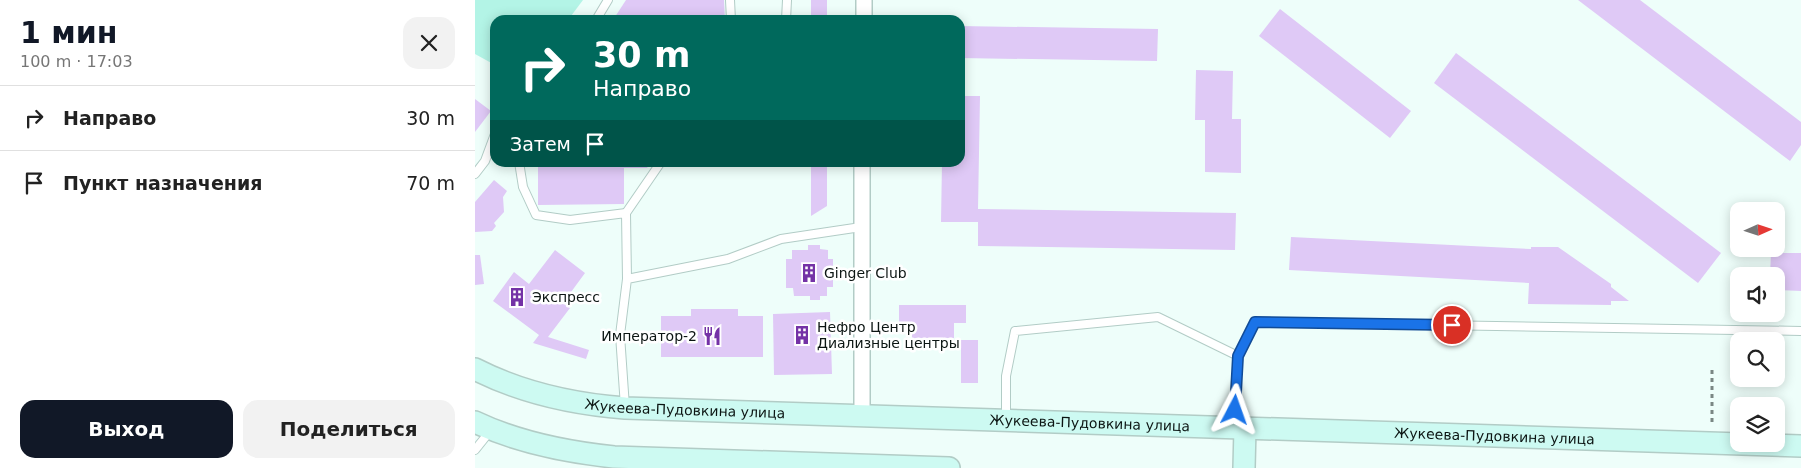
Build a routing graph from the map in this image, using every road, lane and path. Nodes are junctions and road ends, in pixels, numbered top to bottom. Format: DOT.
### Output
graph roads {
  1 [pos="609,0"];
  2 [pos="730,0"];
  3 [pos="787,0"];
  4 [pos="864,0"];
  5 [pos="599,15"];
  6 [pos="731,15"];
  7 [pos="787,15"];
  8 [pos="864,15"];
  9 [pos="490,148"];
  10 [pos="520,167"];
  11 [pos="658,167"];
  12 [pos="862,167"];
  13 [pos="475,174"];
  14 [pos="626,213"];
  15 [pos="861,227"];
  16 [pos="627,279"];
  17 [pos="1801,331"];
  18 [pos="1238,356"];
  19 [pos="1712,370"];
  20 [pos="477,377"];
  21 [pos="625,408"];
  22 [pos="862,415"];
  23 [pos="1006,420"];
  24 [pos="483,426"];
  25 [pos="1239,428"];
  26 [pos="1712,445"];
  27 [pos="1801,446"];
  28 [pos="475,450"];
  29 [pos="949,468"];
  30 [pos="1244,468"];
  1 -- 5 [label="lane"];
  2 -- 6 [label="lane"];
  3 -- 7 [label="lane"];
  4 -- 8 [label="street"];
  9 -- 13 [label="lane"];
  10 -- 14 [label="lane"];
  11 -- 14 [label="lane"];
  12 -- 15 [label="street"];
  14 -- 16 [label="lane"];
  15 -- 16 [label="lane"];
  15 -- 22 [label="street"];
  16 -- 21 [label="lane"];
  17 -- 18 [label="lane"];
  18 -- 23 [label="lane"];
  18 -- 25 [label="lane"];
  19 -- 26 [label="path"];
  20 -- 21 [label="main road, Жукеева-Пудовкина улица"];
  21 -- 22 [label="main road, Жукеева-Пудовкина улица"];
  22 -- 23 [label="main road, Жукеева-Пудовкина улица"];
  23 -- 25 [label="main road, Жукеева-Пудовкина улица"];
  24 -- 28 [label="lane"];
  24 -- 29 [label="main road"];
  25 -- 26 [label="main road, Жукеева-Пудовкина улица"];
  25 -- 30 [label="main road"];
  26 -- 27 [label="main road, Жукеева-Пудовкина улица"];
}
